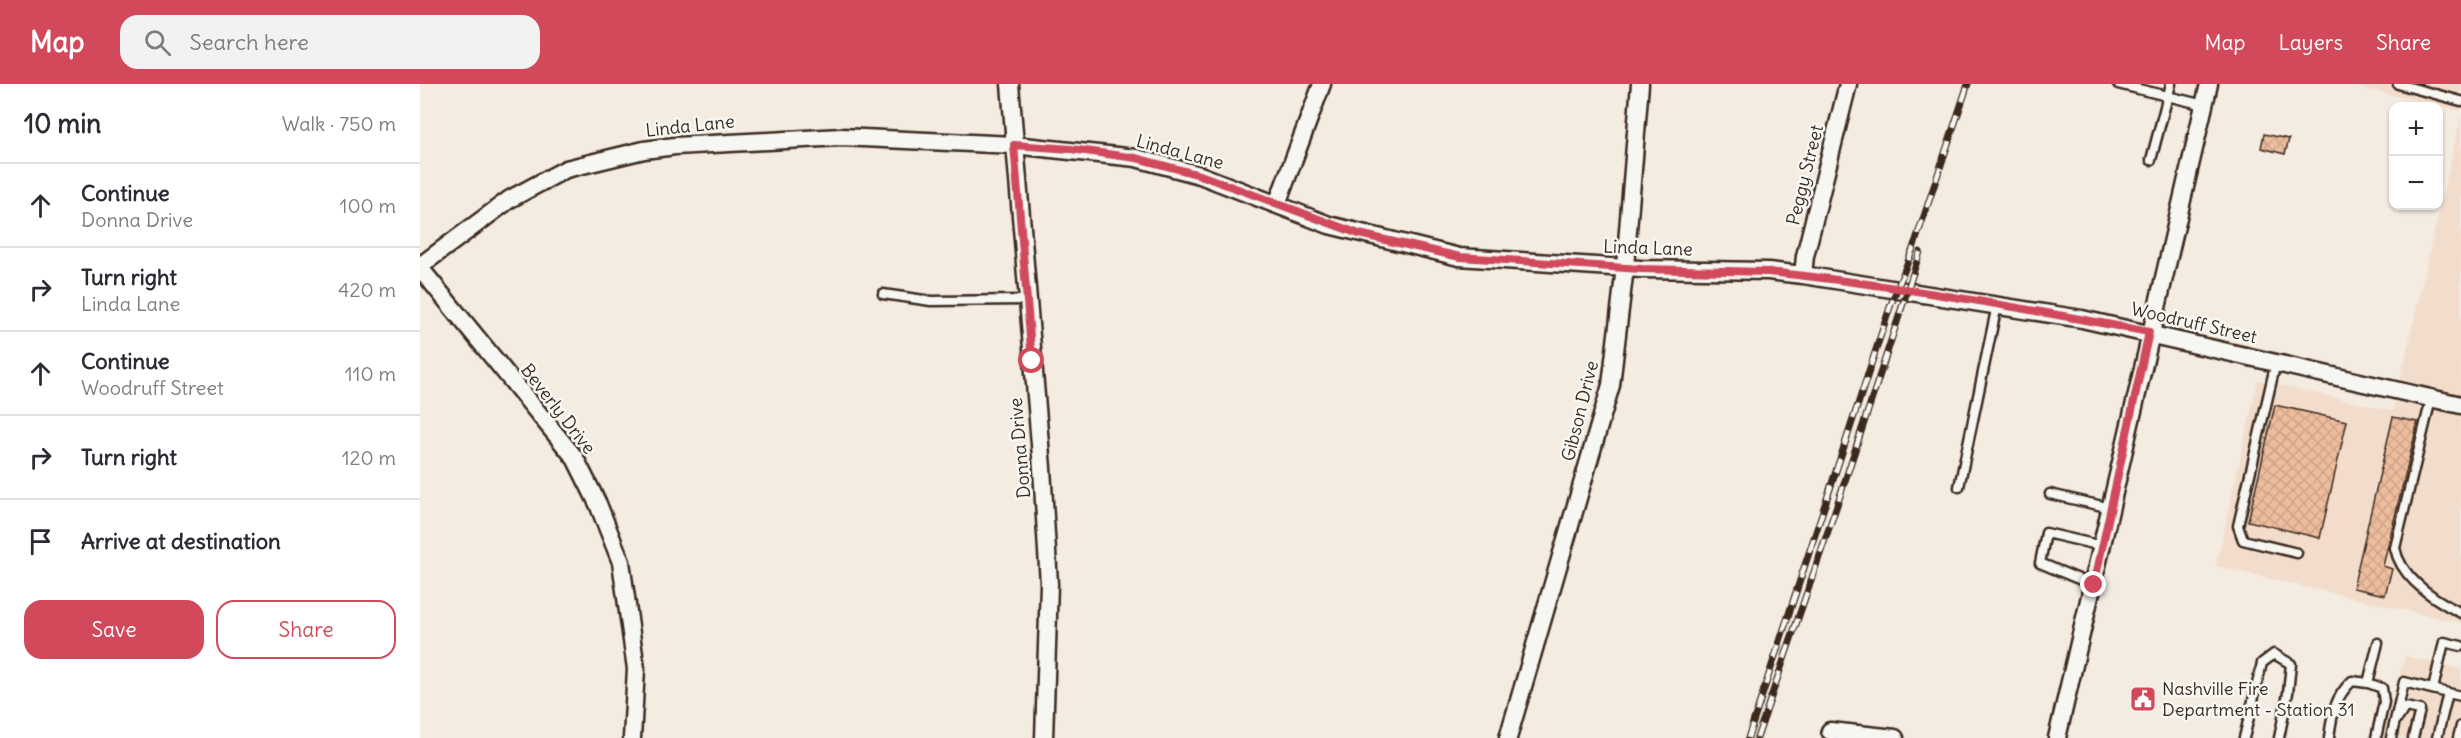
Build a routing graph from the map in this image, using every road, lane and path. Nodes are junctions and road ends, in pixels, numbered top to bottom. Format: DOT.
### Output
graph roads {
  1 [pos="1010,84"];
  2 [pos="1322,84"];
  3 [pos="1640,84"];
  4 [pos="1848,84"];
  5 [pos="2118,84"];
  6 [pos="2171,84"];
  7 [pos="2209,84"];
  8 [pos="2398,84"];
  9 [pos="2168,96"];
  10 [pos="2461,101"];
  11 [pos="2204,105"];
  12 [pos="1014,145"];
  13 [pos="2151,160"];
  14 [pos="1277,204"];
  15 [pos="420,267"];
  16 [pos="1625,267"];
  17 [pos="1803,275"];
  18 [pos="1915,292"];
  19 [pos="883,294"];
  20 [pos="1027,300"];
  21 [pos="1997,304"];
  22 [pos="2149,332"];
  23 [pos="2276,363"];
  24 [pos="2431,399"];
  25 [pos="2461,405"];
  26 [pos="1959,487"];
  27 [pos="2050,494"];
  28 [pos="2111,508"];
  29 [pos="2103,546"];
  30 [pos="2297,553"];
  31 [pos="2094,585"];
  32 [pos="2461,613"];
  33 [pos="2378,643"];
  34 [pos="2461,646"];
  35 [pos="2368,683"];
  36 [pos="2433,689"];
  37 [pos="2448,693"];
  38 [pos="2461,696"];
  39 [pos="2461,726"];
  40 [pos="1830,731"];
  41 [pos="632,738"];
  42 [pos="1044,738"];
  43 [pos="1508,738"];
  44 [pos="1890,738"];
  45 [pos="1895,738"];
  46 [pos="2057,738"];
  47 [pos="2244,738"];
  48 [pos="2279,738"];
  49 [pos="2329,738"];
  50 [pos="2376,738"];
  51 [pos="2392,738"];
  52 [pos="2414,738"];
  53 [pos="2437,738"];
  54 [pos="2458,738"];
  1 -- 12 [label="street, Donna Drive"];
  2 -- 14 [label="street"];
  3 -- 16 [label="street, Gibson Drive"];
  4 -- 17 [label="street, Peggy Street"];
  5 -- 9 [label="lane"];
  6 -- 9 [label="lane"];
  7 -- 11 [label="street"];
  8 -- 10 [label="lane"];
  9 -- 11 [label="lane"];
  9 -- 13 [label="lane"];
  11 -- 22 [label="street"];
  12 -- 14 [label="street, Linda Lane"];
  12 -- 15 [label="street, Linda Lane"];
  12 -- 20 [label="street, Donna Drive"];
  14 -- 16 [label="street, Linda Lane"];
  15 -- 41 [label="street, Beverly Drive"];
  16 -- 17 [label="street, Linda Lane"];
  16 -- 43 [label="street, Gibson Drive"];
  17 -- 18 [label="street, Linda Lane"];
  18 -- 21 [label="street, Woodruff Street"];
  19 -- 20 [label="lane"];
  20 -- 42 [label="street, Donna Drive"];
  21 -- 22 [label="street, Woodruff Street"];
  21 -- 26 [label="lane"];
  22 -- 23 [label="street, Woodruff Street"];
  22 -- 28 [label="street"];
  23 -- 24 [label="street, Woodruff Street"];
  23 -- 30 [label="lane"];
  24 -- 25 [label="street, Woodruff Street"];
  24 -- 32 [label="lane"];
  27 -- 28 [label="lane"];
  28 -- 29 [label="street"];
  29 -- 31 [label="street"];
  29 -- 31 [label="lane"];
  31 -- 46 [label="street"];
  33 -- 35 [label="lane"];
  34 -- 36 [label="lane"];
  35 -- 49 [label="lane"];
  35 -- 50 [label="lane"];
  36 -- 37 [label="lane"];
  36 -- 51 [label="lane"];
  37 -- 38 [label="lane"];
  37 -- 53 [label="lane"];
  39 -- 54 [label="lane"];
  40 -- 44 [label="street"];
  44 -- 45 [label="street"];
  47 -- 48 [label="lane"];
  51 -- 52 [label="lane"];
}
